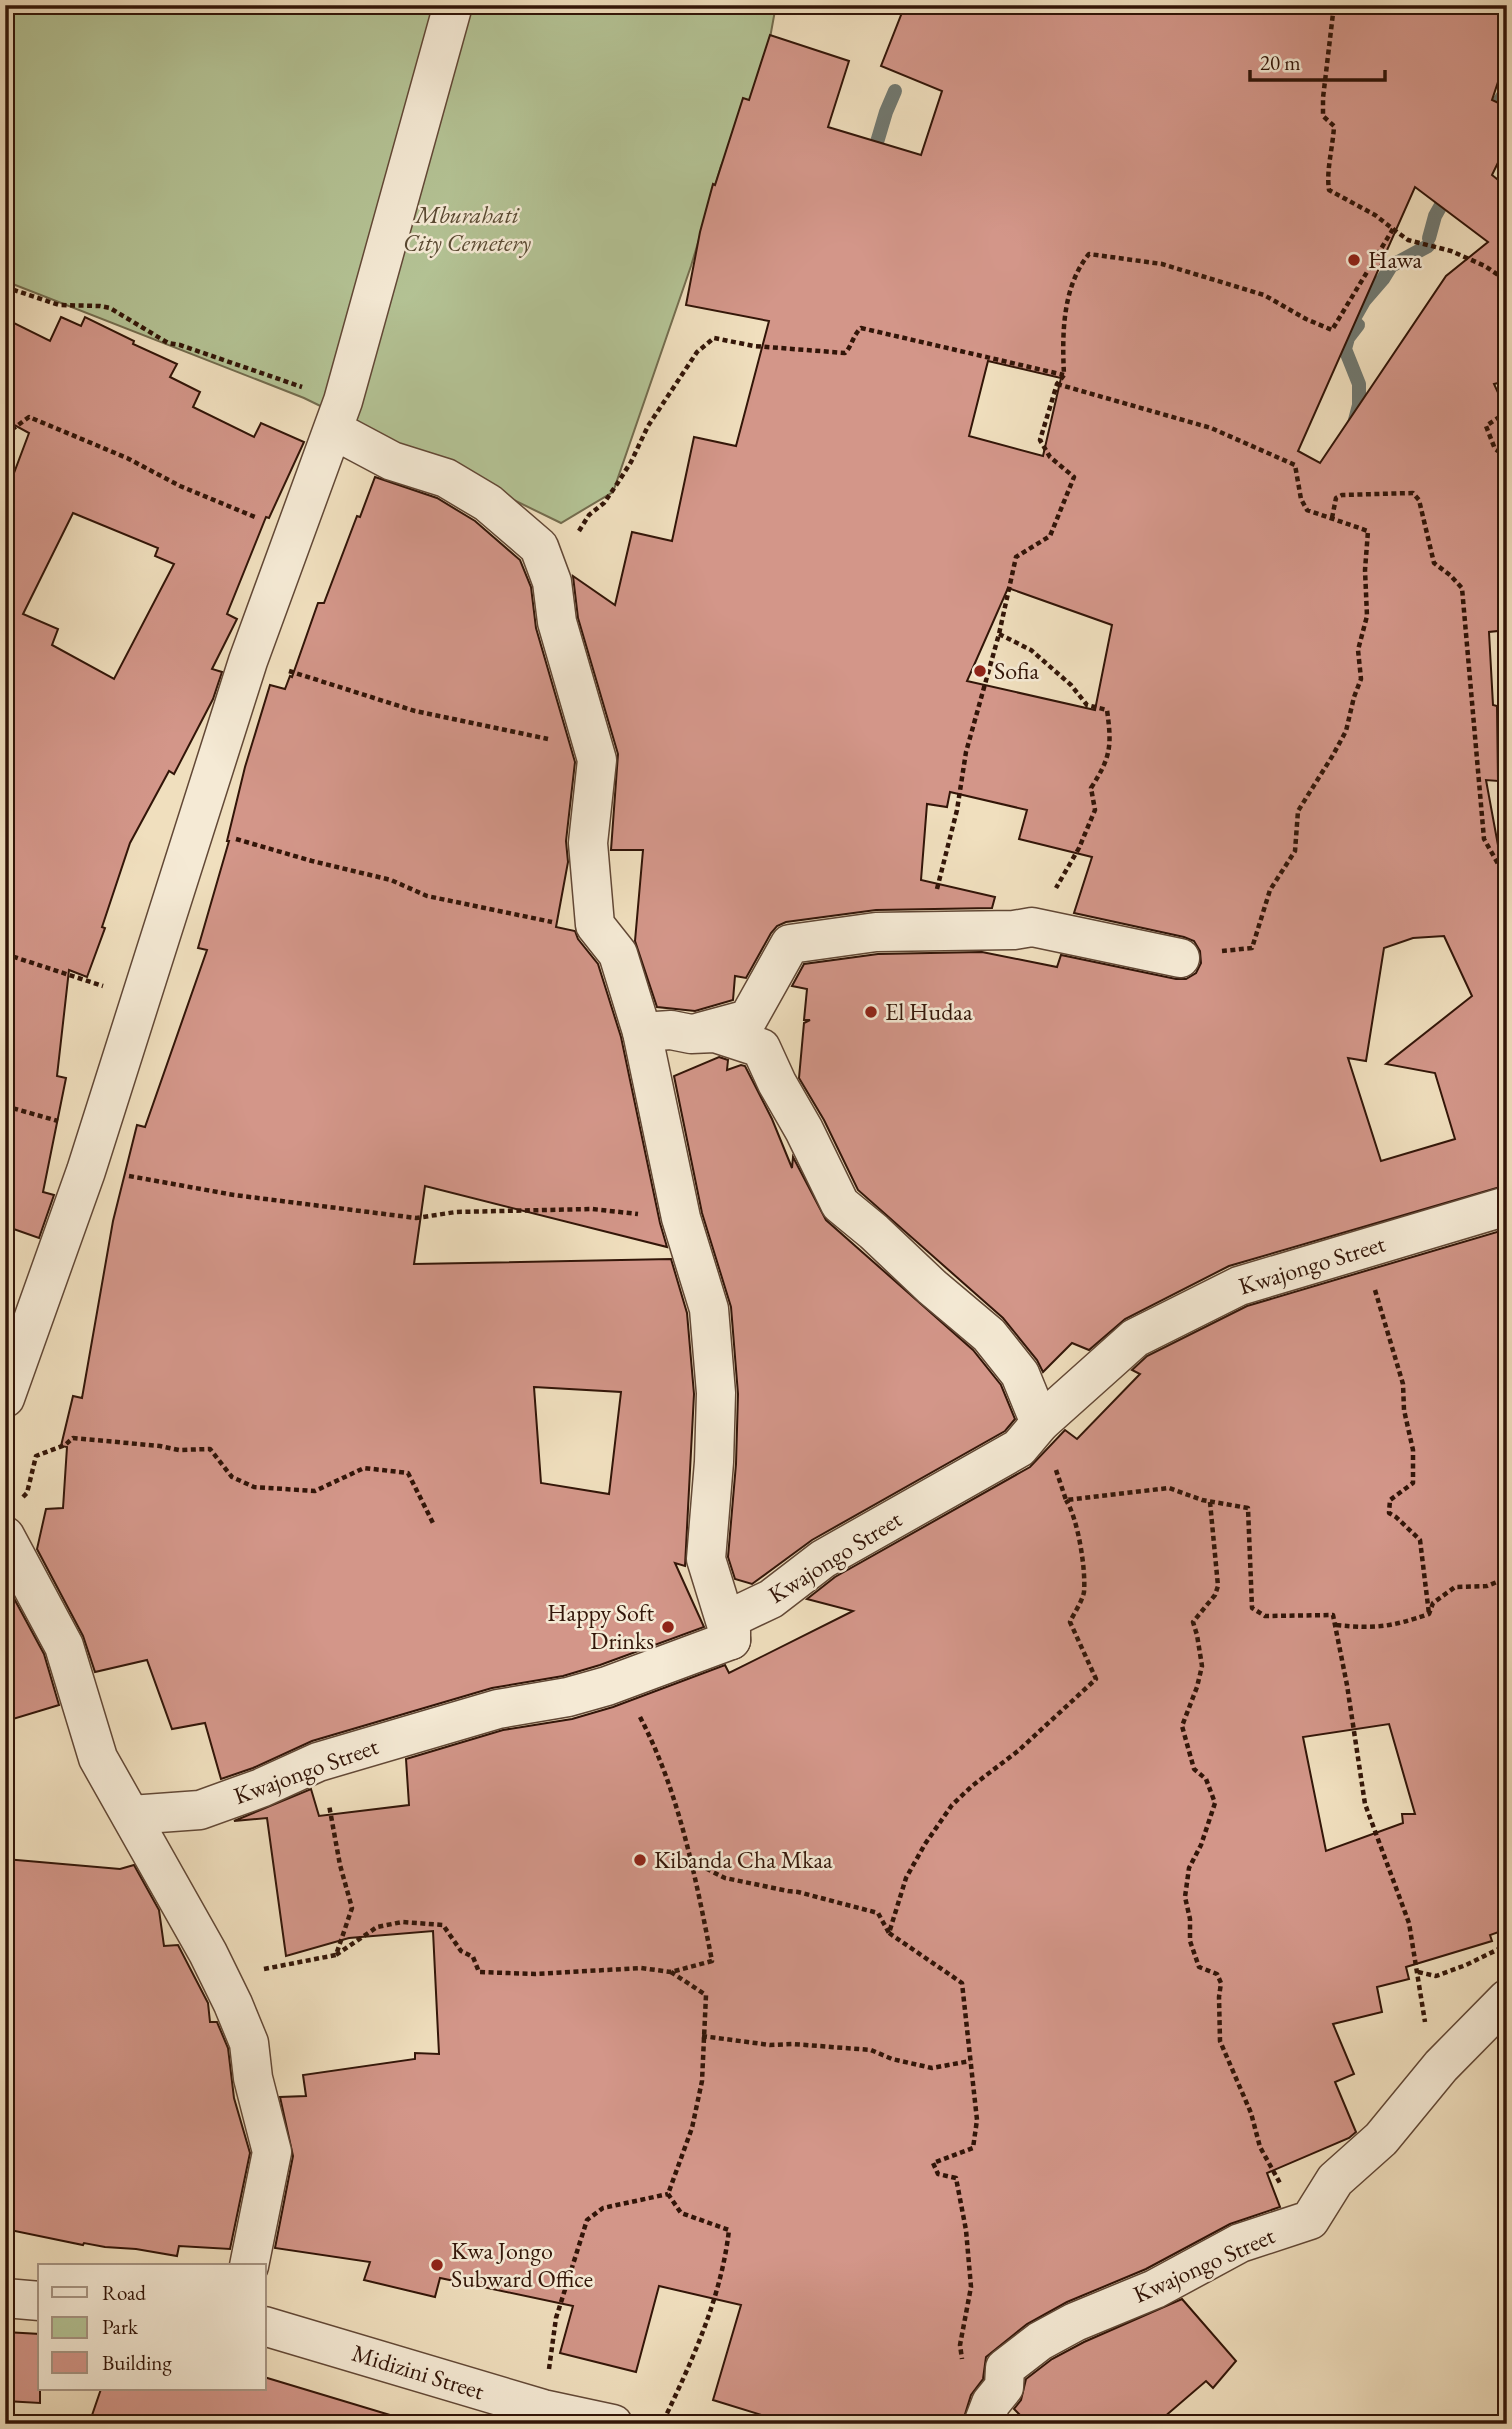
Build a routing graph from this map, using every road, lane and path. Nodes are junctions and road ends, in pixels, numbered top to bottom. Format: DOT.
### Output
graph roads {
  1 [pos="453,5"];
  2 [pos="1334,5"];
  3 [pos="1393,229"];
  4 [pos="1507,281"];
  5 [pos="5,287"];
  6 [pos="1064,375"];
  7 [pos="1057,384"];
  8 [pos="1507,412"];
  9 [pos="338,417"];
  10 [pos="5,427"];
  11 [pos="1507,457"];
  12 [pos="1332,519"];
  13 [pos="295,532"];
  14 [pos="552,582"];
  15 [pos="999,634"];
  16 [pos="248,661"];
  17 [pos="597,760"];
  18 [pos="225,836"];
  19 [pos="1507,886"];
  20 [pos="595,925"];
  21 [pos="1032,927"];
  22 [pos="928,931"];
  23 [pos="5,954"];
  24 [pos="1180,958"];
  25 [pos="140,998"];
  26 [pos="642,1032"];
  27 [pos="691,1034"];
  28 [pos="5,1106"];
  29 [pos="98,1132"];
  30 [pos="86,1171"];
  31 [pos="1507,1206"];
  32 [pos="681,1218"];
  33 [pos="1334,1258"];
  34 [pos="5,1398"];
  35 [pos="1030,1436"];
  36 [pos="1066,1500"];
  37 [pos="20,1501"];
  38 [pos="1210,1502"];
  39 [pos="433,1523"];
  40 [pos="5,1536"];
  41 [pos="1507,1578"];
  42 [pos="1429,1614"];
  43 [pos="1336,1625"];
  44 [pos="731,1640"];
  45 [pos="607,1686"];
  46 [pos="318,1762"];
  47 [pos="131,1815"];
  48 [pos="691,1861"];
  49 [pos="889,1933"];
  50 [pos="1507,1945"];
  51 [pos="208,1953"];
  52 [pos="336,1955"];
  53 [pos="671,1972"];
  54 [pos="1418,1972"];
  55 [pos="1507,1999"];
  56 [pos="702,2036"];
  57 [pos="970,2061"];
  58 [pos="1441,2066"];
  59 [pos="668,2194"];
  60 [pos="1310,2220"];
  61 [pos="249,2264"];
  62 [pos="5,2298"];
  63 [pos="38,2301"];
  64 [pos="266,2327"];
  65 [pos="543,2409"];
  66 [pos="987,2414"];
  67 [pos="613,2424"];
  68 [pos="662,2424"];
  1 -- 9 [label="street"];
  2 -- 3 [label="path"];
  3 -- 4 [label="path"];
  3 -- 6 [label="path"];
  5 -- 9 [label="path"];
  6 -- 7 [label="path"];
  6 -- 14 [label="path"];
  7 -- 12 [label="path"];
  7 -- 15 [label="path"];
  8 -- 11 [label="path"];
  9 -- 13 [label="street"];
  9 -- 14 [label="street"];
  10 -- 13 [label="path"];
  12 -- 19 [label="path"];
  12 -- 24 [label="path"];
  13 -- 16 [label="street"];
  14 -- 17 [label="street"];
  15 -- 21 [label="path"];
  15 -- 22 [label="path"];
  16 -- 17 [label="path"];
  16 -- 25 [label="street"];
  17 -- 20 [label="street"];
  18 -- 20 [label="path"];
  20 -- 26 [label="street"];
  21 -- 22 [label="street"];
  21 -- 24 [label="street"];
  22 -- 27 [label="street"];
  23 -- 25 [label="path"];
  25 -- 29 [label="street"];
  26 -- 27 [label="street"];
  26 -- 32 [label="street"];
  27 -- 35 [label="street"];
  28 -- 29 [label="path"];
  29 -- 30 [label="street"];
  30 -- 32 [label="path"];
  30 -- 34 [label="street"];
  31 -- 33 [label="street, Kwajongo Street"];
  32 -- 44 [label="street"];
  33 -- 35 [label="street, Kwajongo Street"];
  33 -- 42 [label="path"];
  35 -- 36 [label="path"];
  35 -- 44 [label="street, Kwajongo Street"];
  36 -- 38 [label="path"];
  36 -- 49 [label="path"];
  37 -- 39 [label="path"];
  38 -- 43 [label="path"];
  38 -- 60 [label="path"];
  40 -- 47 [label="street"];
  41 -- 42 [label="path"];
  42 -- 43 [label="path"];
  43 -- 54 [label="path"];
  44 -- 45 [label="street, Kwajongo Street"];
  45 -- 46 [label="street, Kwajongo Street"];
  45 -- 48 [label="path"];
  46 -- 47 [label="street, Kwajongo Street"];
  46 -- 52 [label="path"];
  47 -- 51 [label="street"];
  48 -- 49 [label="path"];
  48 -- 53 [label="path"];
  49 -- 57 [label="path"];
  50 -- 54 [label="path"];
  51 -- 52 [label="path"];
  51 -- 61 [label="street"];
  52 -- 53 [label="path"];
  53 -- 56 [label="path"];
  54 -- 58 [label="path"];
  55 -- 58 [label="street"];
  56 -- 57 [label="path"];
  56 -- 59 [label="path"];
  57 -- 66 [label="path"];
  58 -- 60 [label="street"];
  59 -- 65 [label="path"];
  59 -- 68 [label="path"];
  60 -- 66 [label="street, Kwajongo Street"];
  62 -- 63 [label="street"];
  64 -- 65 [label="street, Midizini Street"];
  65 -- 67 [label="street, Midizini Street"];
}
